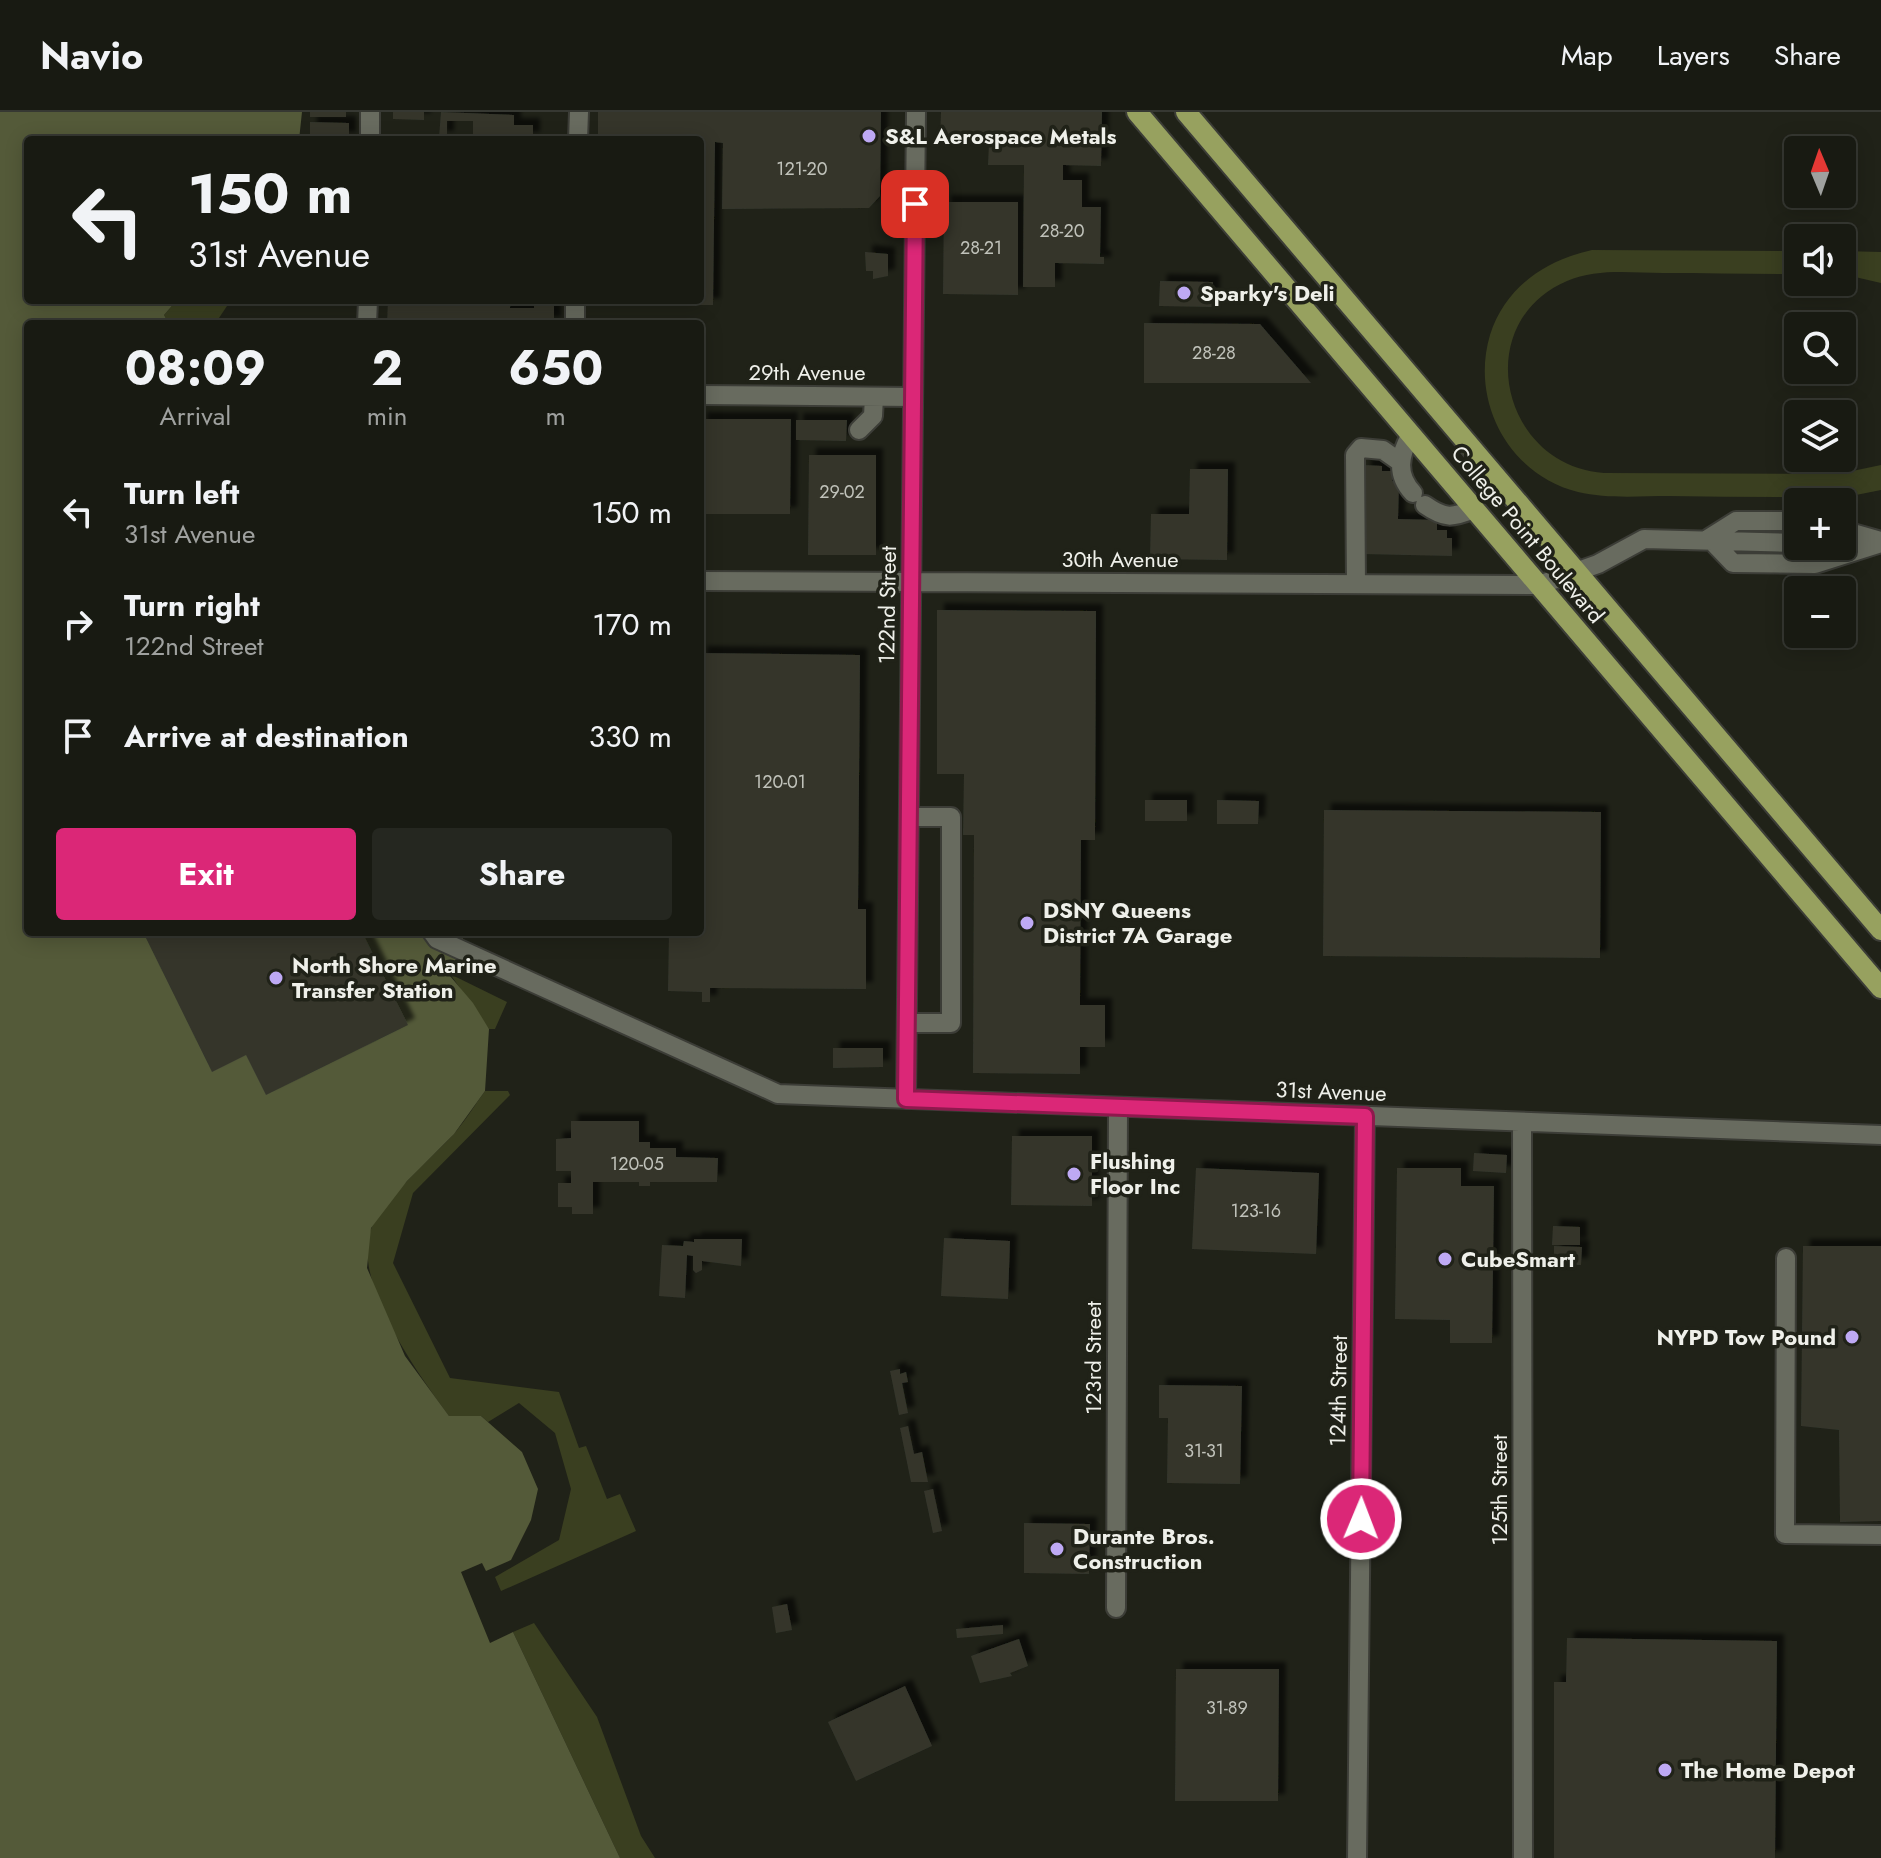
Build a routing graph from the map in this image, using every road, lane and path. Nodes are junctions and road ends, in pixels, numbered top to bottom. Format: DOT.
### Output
graph roads {
  1 [pos="370,112"];
  2 [pos="579,112"];
  3 [pos="916,112"];
  4 [pos="1137,112"];
  5 [pos="1187,113"];
  6 [pos="370,136"];
  7 [pos="578,136"];
  8 [pos="704,395"];
  9 [pos="874,397"];
  10 [pos="913,397"];
  11 [pos="859,430"];
  12 [pos="1411,435"];
  13 [pos="1400,462"];
  14 [pos="1474,509"];
  15 [pos="1784,521"];
  16 [pos="1784,533"];
  17 [pos="1856,534"];
  18 [pos="1709,538"];
  19 [pos="1856,541"];
  20 [pos="1881,542"];
  21 [pos="1784,543"];
  22 [pos="1576,571"];
  23 [pos="704,581"];
  24 [pos="911,582"];
  25 [pos="1356,584"];
  26 [pos="1539,585"];
  27 [pos="909,817"];
  28 [pos="1881,930"];
  29 [pos="438,936"];
  30 [pos="1881,988"];
  31 [pos="907,1023"];
  32 [pos="906,1099"];
  33 [pos="1118,1107"];
  34 [pos="1365,1116"];
  35 [pos="1522,1122"];
  36 [pos="1881,1135"];
  37 [pos="1786,1258"];
  38 [pos="1881,1535"];
  39 [pos="1116,1608"];
  40 [pos="1357,1858"];
  41 [pos="1523,1858"];
  1 -- 6 [label="street"];
  2 -- 7 [label="street"];
  3 -- 10 [label="street, 122nd Street"];
  4 -- 12 [label="main road, College Point Boulevard"];
  5 -- 22 [label="main road, College Point Boulevard"];
  8 -- 9 [label="street, 29th Avenue"];
  9 -- 10 [label="street, 29th Avenue"];
  9 -- 11 [label="street"];
  10 -- 24 [label="street, 122nd Street"];
  12 -- 13 [label="street"];
  12 -- 14 [label="main road, College Point Boulevard"];
  13 -- 14 [label="street"];
  13 -- 25 [label="street"];
  14 -- 26 [label="main road, College Point Boulevard"];
  15 -- 18 [label="street"];
  16 -- 18 [label="street"];
  17 -- 20 [label="street"];
  18 -- 20 [label="street"];
  18 -- 21 [label="street"];
  18 -- 22 [label="street"];
  19 -- 20 [label="street"];
  22 -- 26 [label="street"];
  22 -- 28 [label="main road, College Point Boulevard"];
  23 -- 24 [label="street, 30th Avenue"];
  24 -- 25 [label="street, 30th Avenue"];
  24 -- 27 [label="street, 122nd Street"];
  25 -- 26 [label="street, 30th Avenue"];
  26 -- 30 [label="main road, College Point Boulevard"];
  27 -- 31 [label="street, 122nd Street"];
  27 -- 31 [label="street"];
  29 -- 32 [label="street, 31st Avenue"];
  31 -- 32 [label="street, 122nd Street"];
  32 -- 33 [label="street, 31st Avenue"];
  33 -- 34 [label="street, 31st Avenue"];
  33 -- 39 [label="street, 123rd Street"];
  34 -- 35 [label="street, 31st Avenue"];
  34 -- 40 [label="street, 124th Street"];
  35 -- 36 [label="street, 31st Avenue"];
  35 -- 41 [label="street, 125th Street"];
  37 -- 38 [label="street"];
}
